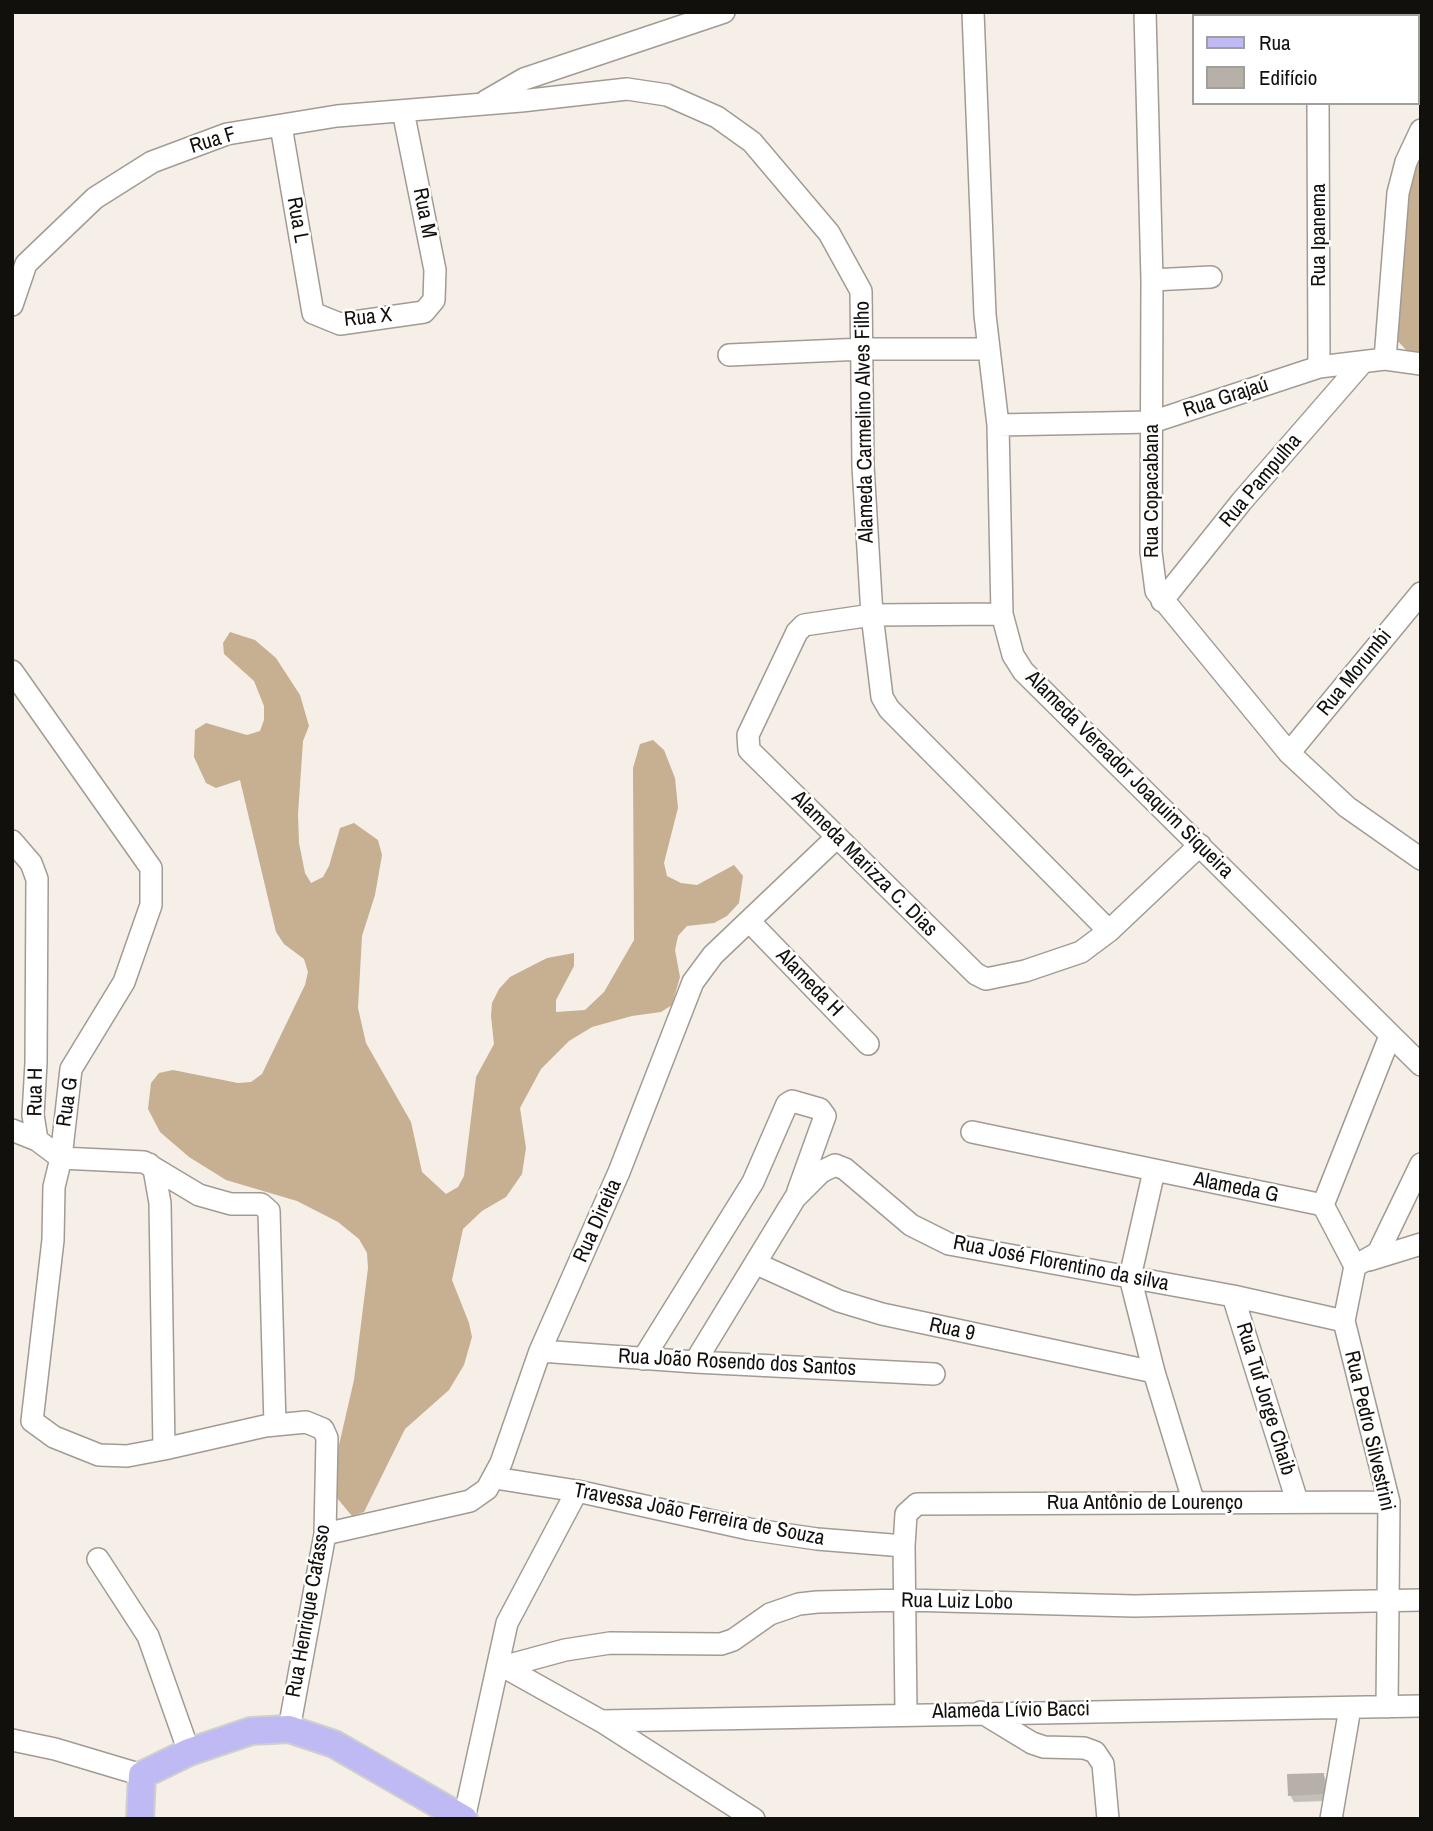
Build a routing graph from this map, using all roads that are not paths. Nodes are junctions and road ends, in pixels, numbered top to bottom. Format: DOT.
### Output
graph roads {
  1 [pos="724,12"];
  2 [pos="972,12"];
  3 [pos="1145,12"];
  4 [pos="481,103"];
  5 [pos="1318,105"];
  6 [pos="403,111"];
  7 [pos="281,126"];
  8 [pos="1421,130"];
  9 [pos="1211,276"];
  10 [pos="1152,281"];
  11 [pos="12,305"];
  12 [pos="424,312"];
  13 [pos="313,313"];
  14 [pos="863,349"];
  15 [pos="988,349"];
  16 [pos="729,355"];
  17 [pos="1385,359"];
  18 [pos="1362,363"];
  19 [pos="1416,363"];
  20 [pos="1319,367"];
  21 [pos="1152,422"];
  22 [pos="998,425"];
  23 [pos="1421,593"];
  24 [pos="1162,601"];
  25 [pos="1002,614"];
  26 [pos="872,615"];
  27 [pos="12,671"];
  28 [pos="1289,753"];
  29 [pos="836,838"];
  30 [pos="12,841"];
  31 [pos="1200,845"];
  32 [pos="1421,859"];
  33 [pos="750,922"];
  34 [pos="1109,931"];
  35 [pos="1390,1036"];
  36 [pos="868,1044"];
  37 [pos="1421,1065"];
  38 [pos="12,1130"];
  39 [pos="972,1132"];
  40 [pos="37,1140"];
  41 [pos="61,1158"];
  42 [pos="149,1164"];
  43 [pos="1421,1164"];
  44 [pos="1154,1171"];
  45 [pos="795,1198"];
  46 [pos="1323,1205"];
  47 [pos="1421,1244"];
  48 [pos="1362,1263"];
  49 [pos="757,1264"];
  50 [pos="1130,1277"];
  51 [pos="1233,1296"];
  52 [pos="1344,1321"];
  53 [pos="540,1350"];
  54 [pos="643,1359"];
  55 [pos="695,1362"];
  56 [pos="1154,1372"];
  57 [pos="934,1374"];
  58 [pos="275,1425"];
  59 [pos="164,1449"];
  60 [pos="495,1478"];
  61 [pos="577,1491"];
  62 [pos="1297,1502"];
  63 [pos="1389,1502"];
  64 [pos="1194,1503"];
  65 [pos="325,1534"];
  66 [pos="904,1546"];
  67 [pos="98,1559"];
  68 [pos="906,1600"];
  69 [pos="1421,1600"];
  70 [pos="1389,1602"];
  71 [pos="501,1665"];
  72 [pos="1421,1706"];
  73 [pos="1387,1707"];
  74 [pos="1350,1708"];
  75 [pos="981,1712"];
  76 [pos="906,1713"];
  77 [pos="601,1721"];
  78 [pos="289,1729"];
  79 [pos="12,1740"];
  80 [pos="189,1752"];
  81 [pos="142,1776"];
  82 [pos="140,1819"];
  83 [pos="464,1819"];
  84 [pos="754,1819"];
  85 [pos="1108,1819"];
  86 [pos="1331,1819"];
  1 -- 4 [label="street"];
  2 -- 15 [label="street, Alameda Vereador Joaquim Siqueira"];
  3 -- 10 [label="street, Rua Copacabana"];
  4 -- 6 [label="street, Rua F"];
  4 -- 14 [label="street, Alameda Carmelino Alves Filho"];
  5 -- 20 [label="street, Rua Ipanema"];
  6 -- 7 [label="street, Rua F"];
  6 -- 12 [label="street, Rua M"];
  7 -- 11 [label="street, Rua F"];
  7 -- 13 [label="street, Rua L"];
  8 -- 17 [label="street"];
  9 -- 10 [label="street"];
  10 -- 21 [label="street, Rua Copacabana"];
  12 -- 13 [label="street, Rua X"];
  14 -- 15 [label="street"];
  14 -- 16 [label="street"];
  14 -- 26 [label="street, Alameda Carmelino Alves Filho"];
  15 -- 22 [label="street, Alameda Vereador Joaquim Siqueira"];
  17 -- 18 [label="street, Rua Grajaú"];
  17 -- 19 [label="street, Rua Grajaú"];
  18 -- 20 [label="street, Rua Grajaú"];
  18 -- 24 [label="street, Rua Pampulha"];
  20 -- 21 [label="street, Rua Grajaú"];
  21 -- 22 [label="street, Rua Grajaú"];
  21 -- 24 [label="street, Rua Copacabana"];
  22 -- 25 [label="street, Alameda Vereador Joaquim Siqueira"];
  23 -- 28 [label="street, Rua Morumbi"];
  24 -- 28 [label="street, Rua Copacabana"];
  25 -- 26 [label="street"];
  25 -- 31 [label="street, Alameda Vereador Joaquim Siqueira"];
  26 -- 29 [label="street, Alameda Marizza C. Dias"];
  26 -- 34 [label="street, Alameda Carmelino Alves Filho"];
  27 -- 41 [label="street, Rua G"];
  28 -- 32 [label="street, Rua Copacabana"];
  29 -- 33 [label="street, Rua Direita"];
  29 -- 34 [label="street, Alameda Marizza C. Dias"];
  30 -- 40 [label="street, Rua H"];
  31 -- 34 [label="street"];
  31 -- 35 [label="street, Alameda Vereador Joaquim Siqueira"];
  33 -- 36 [label="street, Alameda H"];
  33 -- 53 [label="street, Rua Direita"];
  35 -- 37 [label="street, Alameda Vereador Joaquim Siqueira"];
  35 -- 46 [label="street"];
  38 -- 40 [label="street"];
  39 -- 44 [label="street, Alameda G"];
  40 -- 41 [label="street, Rua H"];
  41 -- 42 [label="street, Rua G"];
  41 -- 59 [label="street, Rua Henrique Cafasso"];
  42 -- 58 [label="street, Rua G"];
  42 -- 59 [label="street"];
  43 -- 48 [label="street"];
  44 -- 46 [label="street, Alameda G"];
  44 -- 50 [label="street"];
  45 -- 49 [label="street, Rua José Florentino da silva"];
  45 -- 50 [label="street, Rua José Florentino da silva"];
  45 -- 54 [label="street"];
  46 -- 48 [label="street"];
  47 -- 48 [label="street"];
  48 -- 52 [label="street, Rua Pedro Silvestrini"];
  49 -- 55 [label="street, Rua José Florentino da silva"];
  49 -- 56 [label="street, Rua 9"];
  50 -- 51 [label="street, Rua José Florentino da silva"];
  50 -- 56 [label="street"];
  51 -- 52 [label="street, Rua José Florentino da silva"];
  51 -- 62 [label="street, Rua Tuf Jorge Chaib"];
  52 -- 63 [label="street, Rua Pedro Silvestrini"];
  53 -- 54 [label="street, Rua João Rosendo dos Santos"];
  53 -- 60 [label="street, Rua Direita"];
  54 -- 55 [label="street, Rua João Rosendo dos Santos"];
  55 -- 57 [label="street, Rua João Rosendo dos Santos"];
  56 -- 64 [label="street"];
  58 -- 59 [label="street, Rua Henrique Cafasso"];
  58 -- 65 [label="street, Rua Henrique Cafasso"];
  60 -- 61 [label="street, Travessa João Ferreira de Souza"];
  60 -- 65 [label="street, Rua Direita"];
  61 -- 66 [label="street, Travessa João Ferreira de Souza"];
  61 -- 71 [label="street"];
  62 -- 63 [label="street, Rua Antônio de Lourenço"];
  62 -- 64 [label="street, Rua Antônio de Lourenço"];
  63 -- 70 [label="street, Rua Pedro Silvestrini"];
  64 -- 66 [label="street, Rua Antônio de Lourenço"];
  65 -- 78 [label="street, Rua Henrique Cafasso"];
  66 -- 68 [label="street"];
  67 -- 80 [label="street"];
  68 -- 70 [label="street, Rua Luiz Lobo"];
  68 -- 71 [label="street, Rua Luiz Lobo"];
  68 -- 76 [label="street"];
  69 -- 70 [label="street, Rua Luiz Lobo"];
  70 -- 73 [label="street, Rua Pedro Silvestrini"];
  71 -- 77 [label="street"];
  71 -- 83 [label="street"];
  72 -- 73 [label="street, Alameda Lívio Bacci"];
  73 -- 74 [label="street, Alameda Lívio Bacci"];
  74 -- 75 [label="street, Alameda Lívio Bacci"];
  74 -- 86 [label="street"];
  75 -- 76 [label="street, Alameda Lívio Bacci"];
  75 -- 85 [label="street"];
  76 -- 77 [label="street, Alameda Lívio Bacci"];
  77 -- 84 [label="street"];
  78 -- 80 [label="main road"];
  78 -- 83 [label="main road"];
  79 -- 81 [label="street"];
  80 -- 81 [label="main road"];
  81 -- 82 [label="main road"];
}
